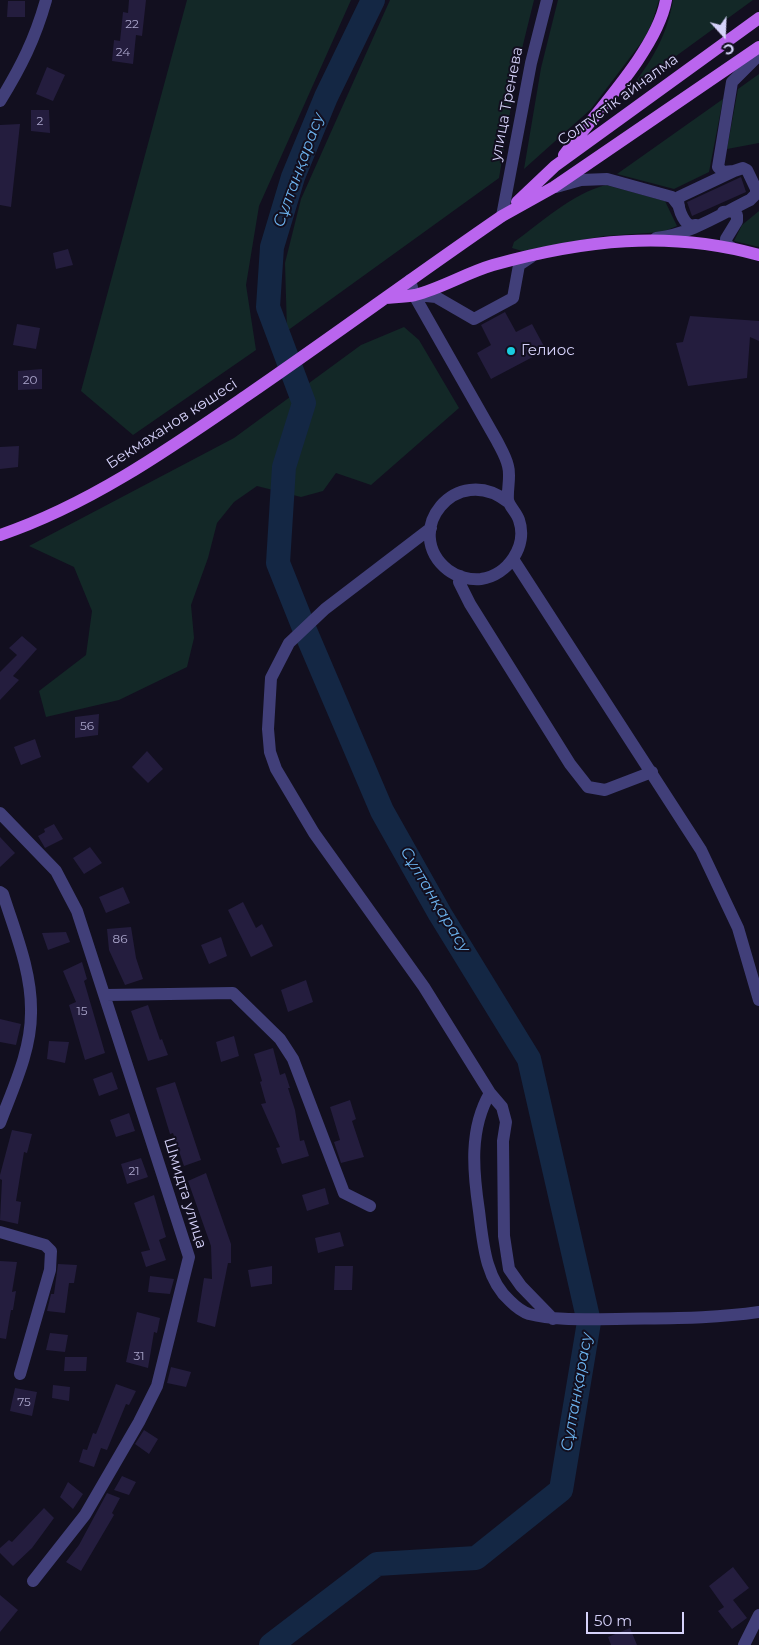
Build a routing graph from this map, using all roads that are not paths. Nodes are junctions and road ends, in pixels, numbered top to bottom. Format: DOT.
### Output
graph roads {
  1 [pos="46,0"];
  2 [pos="547,0"];
  3 [pos="666,0"];
  4 [pos="759,18"];
  5 [pos="759,47"];
  6 [pos="759,55"];
  7 [pos="0,101"];
  8 [pos="555,166"];
  9 [pos="734,171"];
  10 [pos="554,187"];
  11 [pos="679,206"];
  12 [pos="723,212"];
  13 [pos="502,216"];
  14 [pos="696,226"];
  15 [pos="649,239"];
  16 [pos="732,248"];
  17 [pos="759,254"];
  18 [pos="531,257"];
  19 [pos="410,280"];
  20 [pos="414,295"];
  21 [pos="385,298"];
  22 [pos="350,322"];
  23 [pos="508,502"];
  24 [pos="431,528"];
  25 [pos="0,535"];
  26 [pos="513,559"];
  27 [pos="460,576"];
  28 [pos="652,772"];
  29 [pos="0,813"];
  30 [pos="0,892"];
  31 [pos="106,996"];
  32 [pos="759,1000"];
  33 [pos="490,1093"];
  34 [pos="0,1123"];
  35 [pos="370,1206"];
  36 [pos="0,1232"];
  37 [pos="759,1312"];
  38 [pos="553,1319"];
  39 [pos="20,1374"];
  40 [pos="33,1581"];
  41 [pos="759,1615"];
  42 [pos="744,1645"];
  1 -- 7 [label="street"];
  2 -- 13 [label="street, улица Тренева"];
  3 -- 8 [label="main road"];
  4 -- 8 [label="main road, Солтүстік айналма"];
  5 -- 10 [label="main road, Солтүстік айналма"];
  6 -- 9 [label="street"];
  8 -- 13 [label="main road, Солтүстік айналма"];
  9 -- 11 [label="street"];
  9 -- 12 [label="street"];
  10 -- 11 [label="street"];
  10 -- 13 [label="main road, Солтүстік айналма"];
  11 -- 14 [label="street"];
  12 -- 14 [label="street"];
  12 -- 16 [label="street"];
  13 -- 19 [label="main road, Солтүстік айналма"];
  14 -- 15 [label="street"];
  15 -- 16 [label="main road"];
  15 -- 18 [label="main road"];
  16 -- 17 [label="main road"];
  18 -- 20 [label="main road"];
  18 -- 20 [label="street"];
  19 -- 20 [label="street"];
  19 -- 21 [label="main road, Солтүстік айналма"];
  20 -- 21 [label="main road"];
  20 -- 23 [label="street"];
  21 -- 22 [label="main road, Солтүстік айналма"];
  22 -- 25 [label="main road, Бекмаханов көшесі"];
  23 -- 24 [label="street"];
  23 -- 26 [label="street"];
  24 -- 27 [label="street"];
  24 -- 33 [label="street"];
  26 -- 27 [label="street"];
  26 -- 28 [label="street"];
  27 -- 28 [label="street"];
  28 -- 32 [label="street"];
  29 -- 31 [label="street, Шмидта улица"];
  30 -- 34 [label="street"];
  31 -- 35 [label="street"];
  31 -- 40 [label="street, Шмидта улица"];
  33 -- 38 [label="street"];
  33 -- 38 [label="street"];
  36 -- 39 [label="street"];
  37 -- 38 [label="street"];
  41 -- 42 [label="street"];
}
